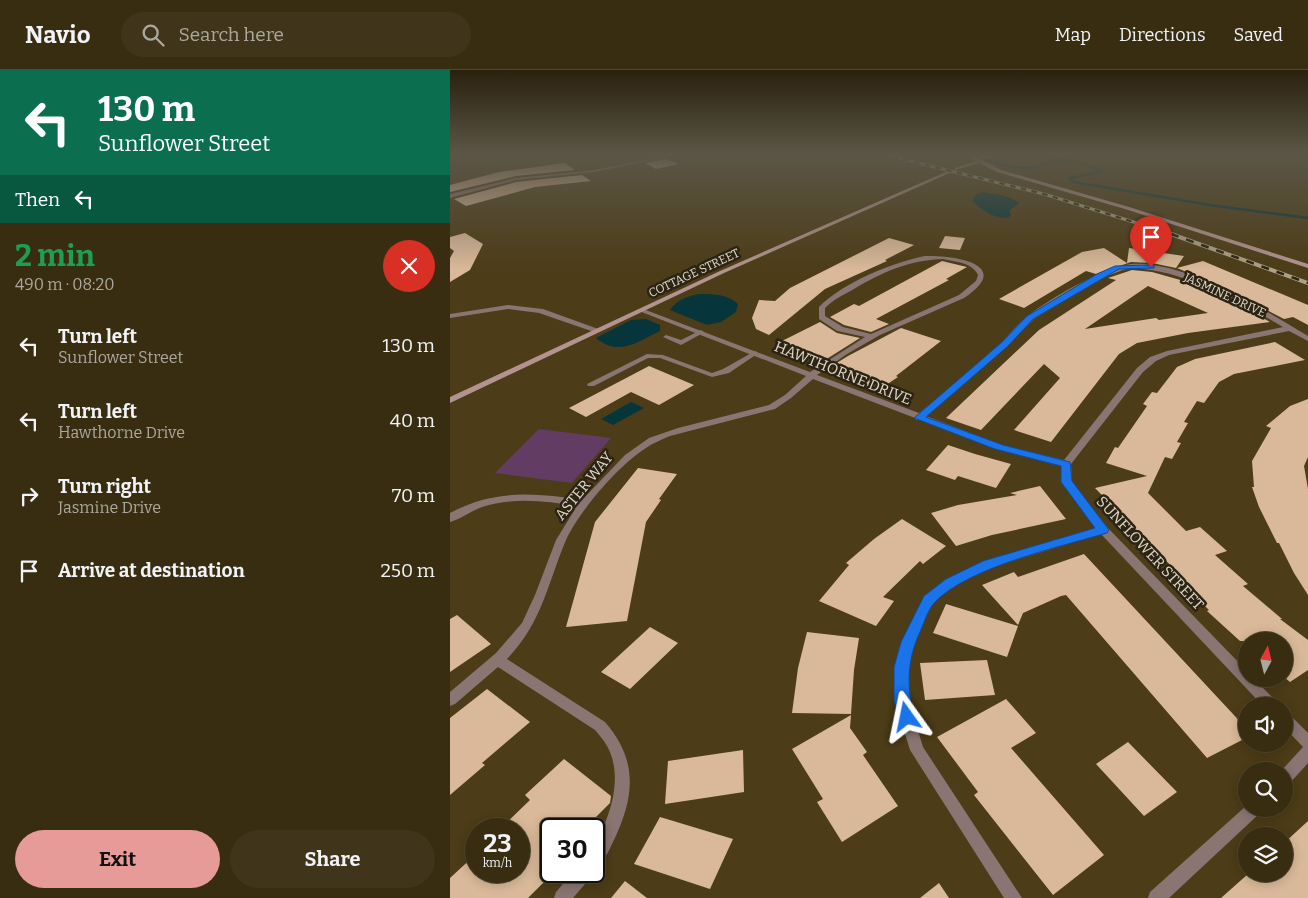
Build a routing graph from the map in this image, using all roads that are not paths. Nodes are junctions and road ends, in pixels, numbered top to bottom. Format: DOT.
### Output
graph roads {
  1 [pos="464,193"];
  2 [pos="903,193"];
  3 [pos="1074,193"];
  4 [pos="450,196"];
  5 [pos="1308,266"];
  6 [pos="641,310"];
  7 [pos="450,316"];
  8 [pos="1291,328"];
  9 [pos="597,330"];
  10 [pos="701,332"];
  11 [pos="870,336"];
  12 [pos="666,337"];
  13 [pos="1308,339"];
  14 [pos="755,353"];
  15 [pos="813,375"];
  16 [pos="591,384"];
  17 [pos="450,400"];
  18 [pos="919,418"];
  19 [pos="1066,464"];
  20 [pos="585,504"];
  21 [pos="450,518"];
  22 [pos="1102,530"];
  23 [pos="497,659"];
  24 [pos="1263,697"];
  25 [pos="450,700"];
  26 [pos="1293,727"];
  27 [pos="1308,743"];
  28 [pos="1308,752"];
  29 [pos="1293,769"];
  30 [pos="1245,817"];
  31 [pos="605,844"];
  32 [pos="575,883"];
  33 [pos="562,898"];
  34 [pos="1014,898"];
  35 [pos="1156,898"];
  1 -- 4 [label="street"];
  2 -- 6 [label="street, COTTAGE STREET"];
  3 -- 5 [label="street"];
  6 -- 9 [label="street, COTTAGE STREET"];
  6 -- 10 [label="street, HAWTHORNE DRIVE"];
  7 -- 9 [label="street"];
  8 -- 13 [label="street, JASMINE DRIVE"];
  8 -- 18 [label="street, JASMINE DRIVE"];
  8 -- 19 [label="street"];
  9 -- 17 [label="street, COTTAGE STREET"];
  10 -- 12 [label="lane"];
  10 -- 14 [label="street, HAWTHORNE DRIVE"];
  11 -- 11 [label="street, ASTER WAY"];
  11 -- 15 [label="street, ASTER WAY"];
  14 -- 15 [label="street, HAWTHORNE DRIVE"];
  14 -- 16 [label="lane"];
  15 -- 18 [label="street, HAWTHORNE DRIVE"];
  15 -- 20 [label="street, ASTER WAY"];
  18 -- 19 [label="street, HAWTHORNE DRIVE"];
  19 -- 22 [label="street, SUNFLOWER STREET"];
  20 -- 21 [label="street"];
  20 -- 23 [label="street, ASTER WAY"];
  22 -- 24 [label="street, SUNFLOWER STREET"];
  22 -- 34 [label="street"];
  23 -- 25 [label="street, ASTER WAY"];
  23 -- 31 [label="street"];
  26 -- 27 [label="street"];
  28 -- 29 [label="street"];
  30 -- 35 [label="street"];
  32 -- 33 [label="street"];
}
